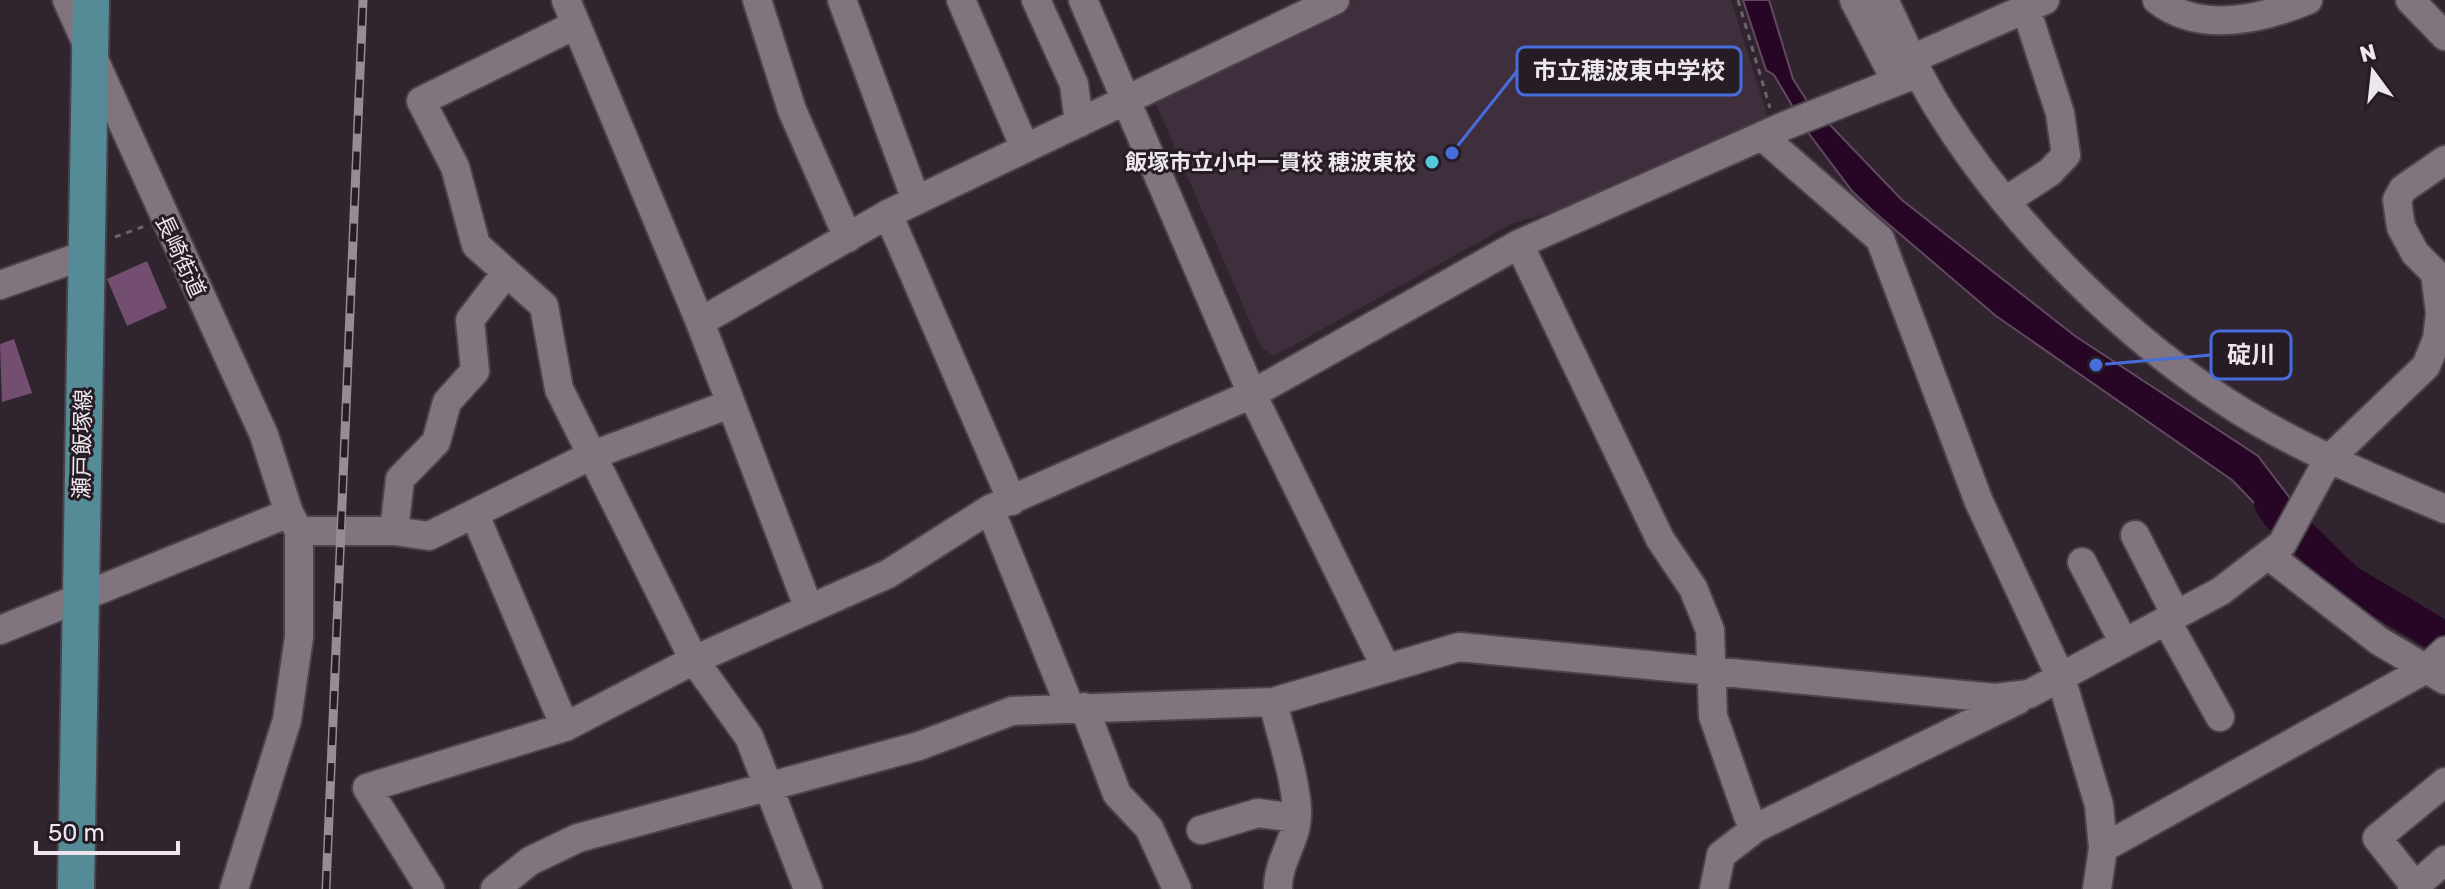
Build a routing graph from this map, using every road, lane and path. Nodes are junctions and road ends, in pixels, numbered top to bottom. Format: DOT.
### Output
graph roads {
  1 [pos="67,0"];
  2 [pos="91,0"];
  3 [pos="757,0"];
  4 [pos="842,0"];
  5 [pos="961,0"];
  6 [pos="1036,0"];
  7 [pos="1083,0"];
  8 [pos="1738,0"];
  9 [pos="1854,0"];
  10 [pos="1884,0"];
  11 [pos="2157,0"];
  12 [pos="2308,0"];
  13 [pos="2410,0"];
  14 [pos="1321,3"];
  15 [pos="2035,5"];
  16 [pos="570,12"];
  17 [pos="2445,36"];
  18 [pos="90,53"];
  19 [pos="1909,71"];
  20 [pos="1128,100"];
  21 [pos="1079,123"];
  22 [pos="1774,132"];
  23 [pos="1025,148"];
  24 [pos="2445,160"];
  25 [pos="916,200"];
  26 [pos="2007,200"];
  27 [pos="888,214"];
  28 [pos="848,238"];
  29 [pos="1519,244"];
  30 [pos="85,255"];
  31 [pos="506,273"];
  32 [pos="0,285"];
  33 [pos="700,322"];
  34 [pos="1252,394"];
  35 [pos="730,404"];
  36 [pos="590,456"];
  37 [pos="2328,460"];
  38 [pos="1001,505"];
  39 [pos="2445,509"];
  40 [pos="475,515"];
  41 [pos="294,522"];
  42 [pos="394,531"];
  43 [pos="2135,535"];
  44 [pos="2275,550"];
  45 [pos="2082,562"];
  46 [pos="80,595"];
  47 [pos="809,609"];
  48 [pos="2171,618"];
  49 [pos="0,630"];
  50 [pos="2124,643"];
  51 [pos="694,660"];
  52 [pos="2439,666"];
  53 [pos="1386,668"];
  54 [pos="1710,673"];
  55 [pos="2061,678"];
  56 [pos="2029,694"];
  57 [pos="1273,702"];
  58 [pos="1077,707"];
  59 [pos="2220,717"];
  60 [pos="565,727"];
  61 [pos="2445,782"];
  62 [pos="768,788"];
  63 [pos="1296,818"];
  64 [pos="1756,828"];
  65 [pos="1201,830"];
  66 [pos="2103,848"];
  67 [pos="2445,860"];
  68 [pos="2414,887"];
  69 [pos="76,889"];
  70 [pos="234,889"];
  71 [pos="430,889"];
  72 [pos="495,889"];
  73 [pos="808,889"];
  74 [pos="1177,889"];
  75 [pos="1278,889"];
  76 [pos="1714,889"];
  77 [pos="2097,889"];
  1 -- 18 [label="street, 長崎街道"];
  2 -- 18 [label="main road, 瀬戸飯塚線"];
  3 -- 28 [label="street"];
  4 -- 25 [label="street"];
  5 -- 23 [label="street"];
  6 -- 21 [label="street"];
  7 -- 20 [label="street"];
  8 -- 22 [label="path"];
  9 -- 19 [label="street"];
  10 -- 19 [label="street"];
  11 -- 12 [label="street"];
  13 -- 17 [label="street"];
  14 -- 20 [label="street"];
  15 -- 19 [label="street"];
  15 -- 26 [label="street"];
  16 -- 31 [label="street"];
  16 -- 33 [label="street"];
  18 -- 30 [label="main road, 瀬戸飯塚線"];
  18 -- 41 [label="street, 長崎街道"];
  19 -- 22 [label="street"];
  19 -- 26 [label="street"];
  20 -- 21 [label="street"];
  20 -- 34 [label="street"];
  21 -- 23 [label="street"];
  22 -- 29 [label="street"];
  22 -- 55 [label="street"];
  23 -- 25 [label="street"];
  24 -- 37 [label="street"];
  25 -- 27 [label="street"];
  26 -- 37 [label="street"];
  27 -- 28 [label="street"];
  27 -- 38 [label="street"];
  28 -- 33 [label="street"];
  29 -- 34 [label="street"];
  29 -- 54 [label="street"];
  30 -- 32 [label="street"];
  30 -- 46 [label="main road, 瀬戸飯塚線"];
  31 -- 36 [label="street"];
  31 -- 42 [label="street"];
  33 -- 35 [label="street"];
  34 -- 38 [label="street"];
  34 -- 53 [label="street"];
  35 -- 36 [label="street"];
  35 -- 47 [label="street"];
  36 -- 40 [label="street"];
  36 -- 51 [label="street"];
  37 -- 39 [label="street"];
  37 -- 44 [label="street"];
  38 -- 47 [label="street"];
  38 -- 58 [label="street"];
  40 -- 42 [label="street"];
  40 -- 60 [label="street"];
  41 -- 42 [label="street"];
  41 -- 46 [label="street"];
  41 -- 70 [label="street, 長崎街道"];
  43 -- 48 [label="street"];
  44 -- 48 [label="street"];
  44 -- 52 [label="street"];
  45 -- 50 [label="street"];
  46 -- 49 [label="street"];
  46 -- 69 [label="main road, 瀬戸飯塚線"];
  47 -- 51 [label="street"];
  48 -- 50 [label="street"];
  48 -- 59 [label="street"];
  50 -- 55 [label="street"];
  51 -- 60 [label="street"];
  51 -- 62 [label="street"];
  52 -- 66 [label="street"];
  53 -- 54 [label="street"];
  53 -- 57 [label="street"];
  54 -- 56 [label="street"];
  54 -- 64 [label="street"];
  55 -- 56 [label="street"];
  55 -- 66 [label="street"];
  56 -- 64 [label="street"];
  57 -- 58 [label="street"];
  57 -- 63 [label="street"];
  58 -- 62 [label="street"];
  58 -- 74 [label="street"];
  60 -- 71 [label="street"];
  61 -- 68 [label="street"];
  62 -- 72 [label="street"];
  62 -- 73 [label="street"];
  63 -- 65 [label="street"];
  63 -- 75 [label="street"];
  64 -- 76 [label="street"];
  66 -- 77 [label="street"];
  67 -- 68 [label="street"];
}
